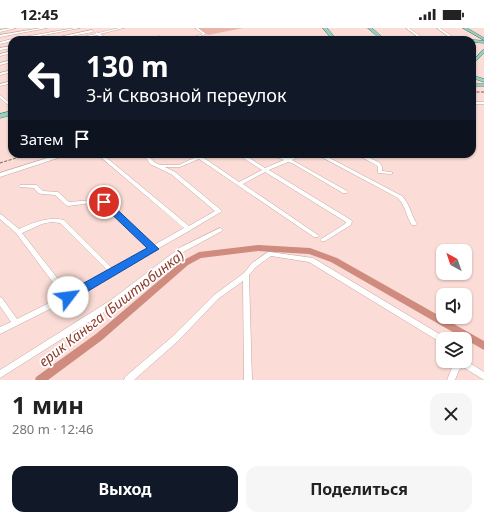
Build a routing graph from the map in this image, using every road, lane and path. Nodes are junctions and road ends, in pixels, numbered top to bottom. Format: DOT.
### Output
graph roads {
  1 [pos="15,28"];
  2 [pos="32,28"];
  3 [pos="46,28"];
  4 [pos="79,28"];
  5 [pos="87,28"];
  6 [pos="122,28"];
  7 [pos="196,28"];
  8 [pos="325,28"];
  9 [pos="370,28"];
  10 [pos="407,28"];
  11 [pos="438,28"];
  12 [pos="465,28"];
  13 [pos="35,30"];
  14 [pos="0,31"];
  15 [pos="92,31"];
  16 [pos="98,34"];
  17 [pos="41,35"];
  18 [pos="0,36"];
  19 [pos="35,36"];
  20 [pos="67,36"];
  21 [pos="89,36"];
  22 [pos="102,36"];
  23 [pos="198,36"];
  24 [pos="332,36"];
  25 [pos="379,36"];
  26 [pos="418,36"];
  27 [pos="450,36"];
  28 [pos="483,41"];
  29 [pos="484,51"];
  30 [pos="476,60"];
  31 [pos="0,96"];
  32 [pos="8,103"];
  33 [pos="53,158"];
  34 [pos="104,158"];
  35 [pos="149,158"];
  36 [pos="194,158"];
  37 [pos="201,158"];
  38 [pos="246,158"];
  39 [pos="282,158"];
  40 [pos="293,158"];
  41 [pos="326,158"];
  42 [pos="366,158"];
  43 [pos="288,160"];
  44 [pos="156,166"];
  45 [pos="264,170"];
  46 [pos="391,173"];
  47 [pos="0,175"];
  48 [pos="239,184"];
  49 [pos="22,186"];
  50 [pos="345,192"];
  51 [pos="0,216"];
  52 [pos="414,224"];
  53 [pos="189,229"];
  54 [pos="220,230"];
  55 [pos="18,232"];
  56 [pos="316,236"];
  57 [pos="323,240"];
  58 [pos="154,249"];
  59 [pos="112,272"];
  60 [pos="246,275"];
  61 [pos="68,297"];
  62 [pos="0,300"];
  63 [pos="15,324"];
  64 [pos="0,331"];
  65 [pos="436,336"];
  66 [pos="456,368"];
  67 [pos="471,368"];
  68 [pos="0,374"];
  69 [pos="484,376"];
  70 [pos="128,380"];
  71 [pos="248,380"];
  72 [pos="451,380"];
  1 -- 14 [label="street"];
  2 -- 13 [label="street"];
  3 -- 13 [label="street"];
  4 -- 17 [label="street"];
  5 -- 15 [label="street"];
  6 -- 16 [label="street"];
  7 -- 23 [label="street"];
  8 -- 24 [label="main road"];
  9 -- 25 [label="main road"];
  10 -- 26 [label="street"];
  11 -- 27 [label="street"];
  12 -- 28 [label="main road"];
  13 -- 17 [label="street"];
  13 -- 18 [label="street"];
  15 -- 16 [label="street"];
  15 -- 20 [label="street"];
  16 -- 21 [label="street"];
  16 -- 22 [label="street"];
  17 -- 19 [label="street"];
  29 -- 30 [label="main road"];
  31 -- 32 [label="street"];
  33 -- 47 [label="street"];
  34 -- 53 [label="street"];
  35 -- 44 [label="street"];
  36 -- 44 [label="street"];
  37 -- 48 [label="street"];
  38 -- 45 [label="street"];
  39 -- 43 [label="street"];
  40 -- 43 [label="street"];
  41 -- 52 [label="street"];
  42 -- 46 [label="street"];
  43 -- 45 [label="street"];
  43 -- 50 [label="street"];
  44 -- 53 [label="street"];
  45 -- 48 [label="street"];
  45 -- 57 [label="street"];
  48 -- 56 [label="street"];
  49 -- 58 [label="street"];
  51 -- 55 [label="street"];
  53 -- 58 [label="street"];
  54 -- 68 [label="street"];
  55 -- 59 [label="street"];
  55 -- 61 [label="street"];
  58 -- 59 [label="street"];
  59 -- 61 [label="street"];
  60 -- 65 [label="street"];
  60 -- 70 [label="street"];
  60 -- 71 [label="street"];
  61 -- 63 [label="street"];
  62 -- 63 [label="street"];
  63 -- 64 [label="street"];
  66 -- 72 [label="street"];
  67 -- 69 [label="street"];
}
